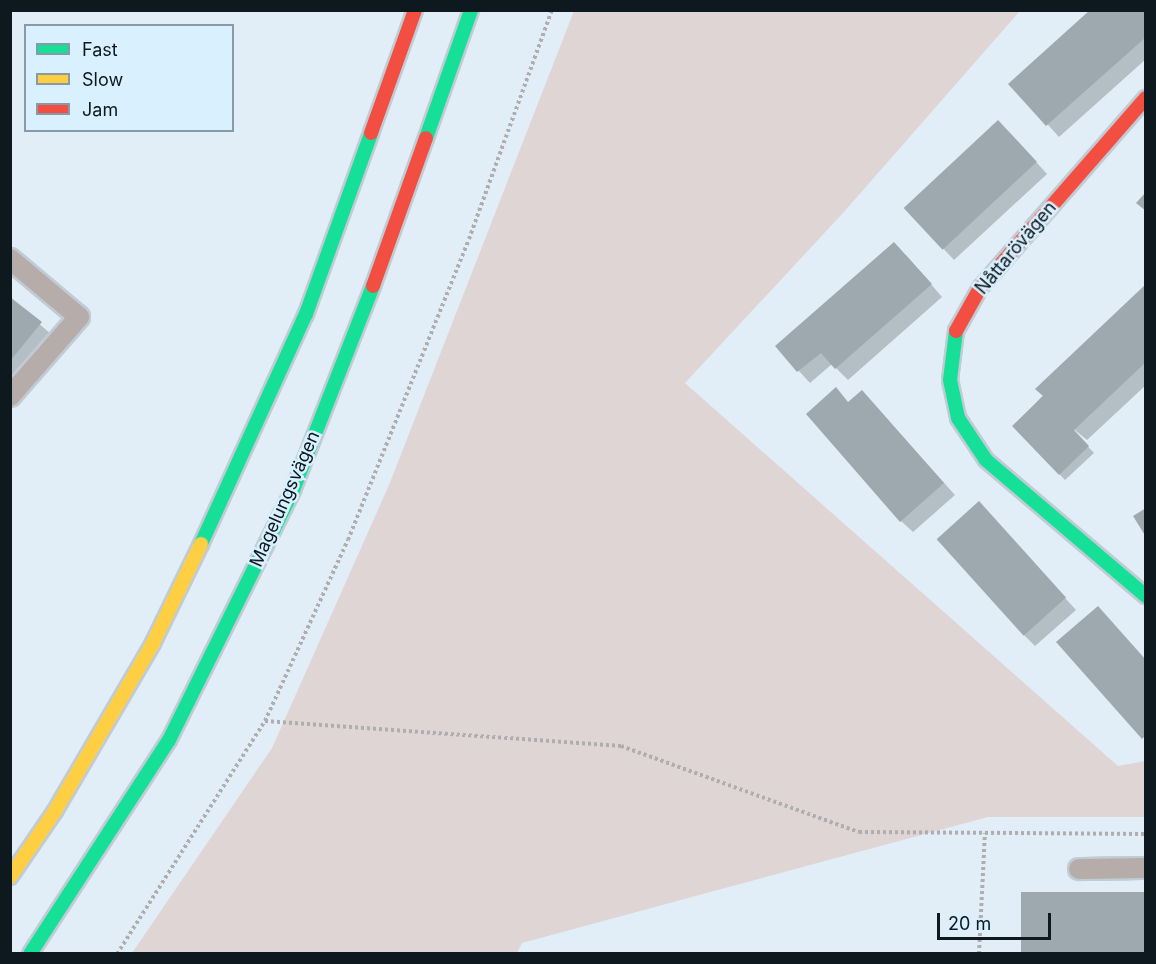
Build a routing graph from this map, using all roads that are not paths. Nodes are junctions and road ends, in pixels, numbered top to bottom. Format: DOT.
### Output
graph roads {
  1 [pos="415,10"];
  2 [pos="471,10"];
  3 [pos="1146,98"];
  4 [pos="10,259"];
  5 [pos="10,396"];
  6 [pos="1146,596"];
  7 [pos="1146,868"];
  8 [pos="1079,869"];
  9 [pos="10,877"];
  10 [pos="30,954"];
  1 -- 9 [label="main road"];
  2 -- 10 [label="main road, Magelungsvägen"];
  3 -- 6 [label="main road, Nåttarövägen"];
  4 -- 5 [label="lane"];
  7 -- 8 [label="lane"];
}
